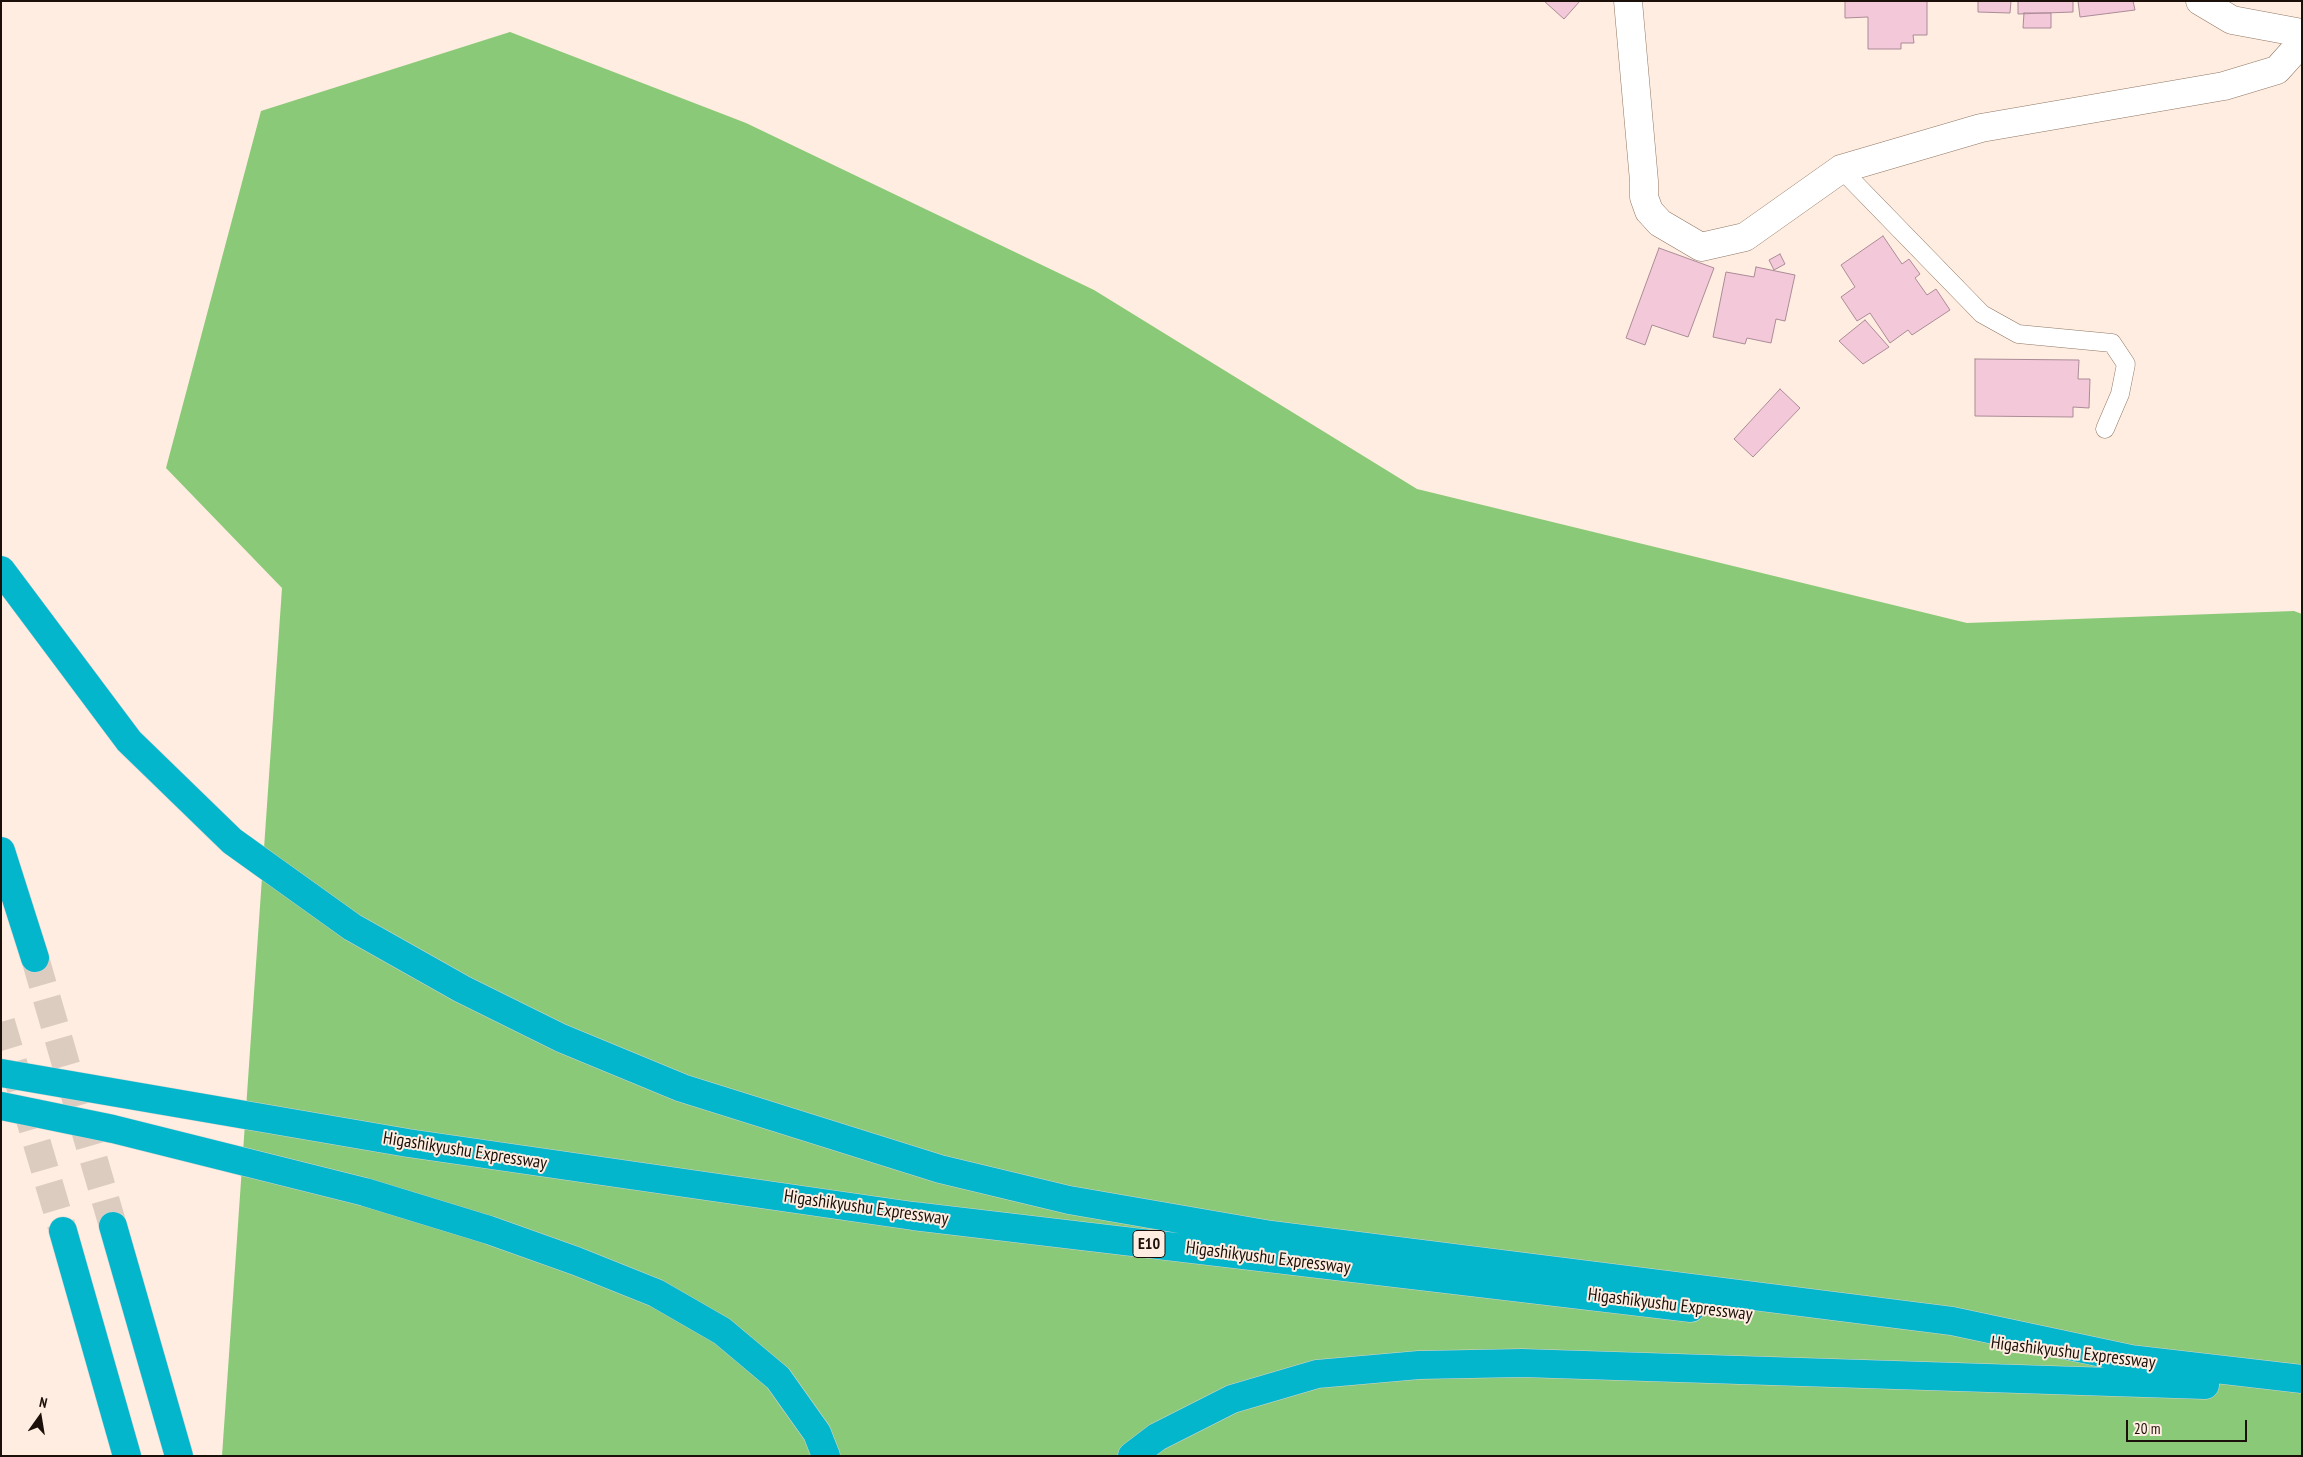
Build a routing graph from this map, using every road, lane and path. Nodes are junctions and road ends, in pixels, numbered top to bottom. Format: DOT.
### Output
graph roads {
  1 [pos="1628,1"];
  2 [pos="2200,1"];
  3 [pos="2302,34"];
  4 [pos="2302,42"];
  5 [pos="1841,169"];
  6 [pos="2105,429"];
  7 [pos="1,570"];
  8 [pos="1,851"];
  9 [pos="35,958"];
  10 [pos="1,1073"];
  11 [pos="1,1106"];
  12 [pos="112,1226"];
  13 [pos="63,1231"];
  14 [pos="2140,1360"];
  15 [pos="2302,1379"];
  16 [pos="2302,1388"];
  17 [pos="127,1456"];
  18 [pos="178,1456"];
  19 [pos="826,1456"];
  20 [pos="1132,1456"];
  1 -- 5 [label="street"];
  2 -- 3 [label="street"];
  4 -- 5 [label="street"];
  5 -- 6 [label="lane"];
  7 -- 14 [label="highway"];
  8 -- 9 [label="highway"];
  10 -- 14 [label="highway, Higashikyushu Expressway / E10"];
  11 -- 19 [label="highway"];
  12 -- 18 [label="highway"];
  13 -- 17 [label="highway"];
  14 -- 15 [label="highway, Higashikyushu Expressway / E10"];
  16 -- 20 [label="highway"];
}
